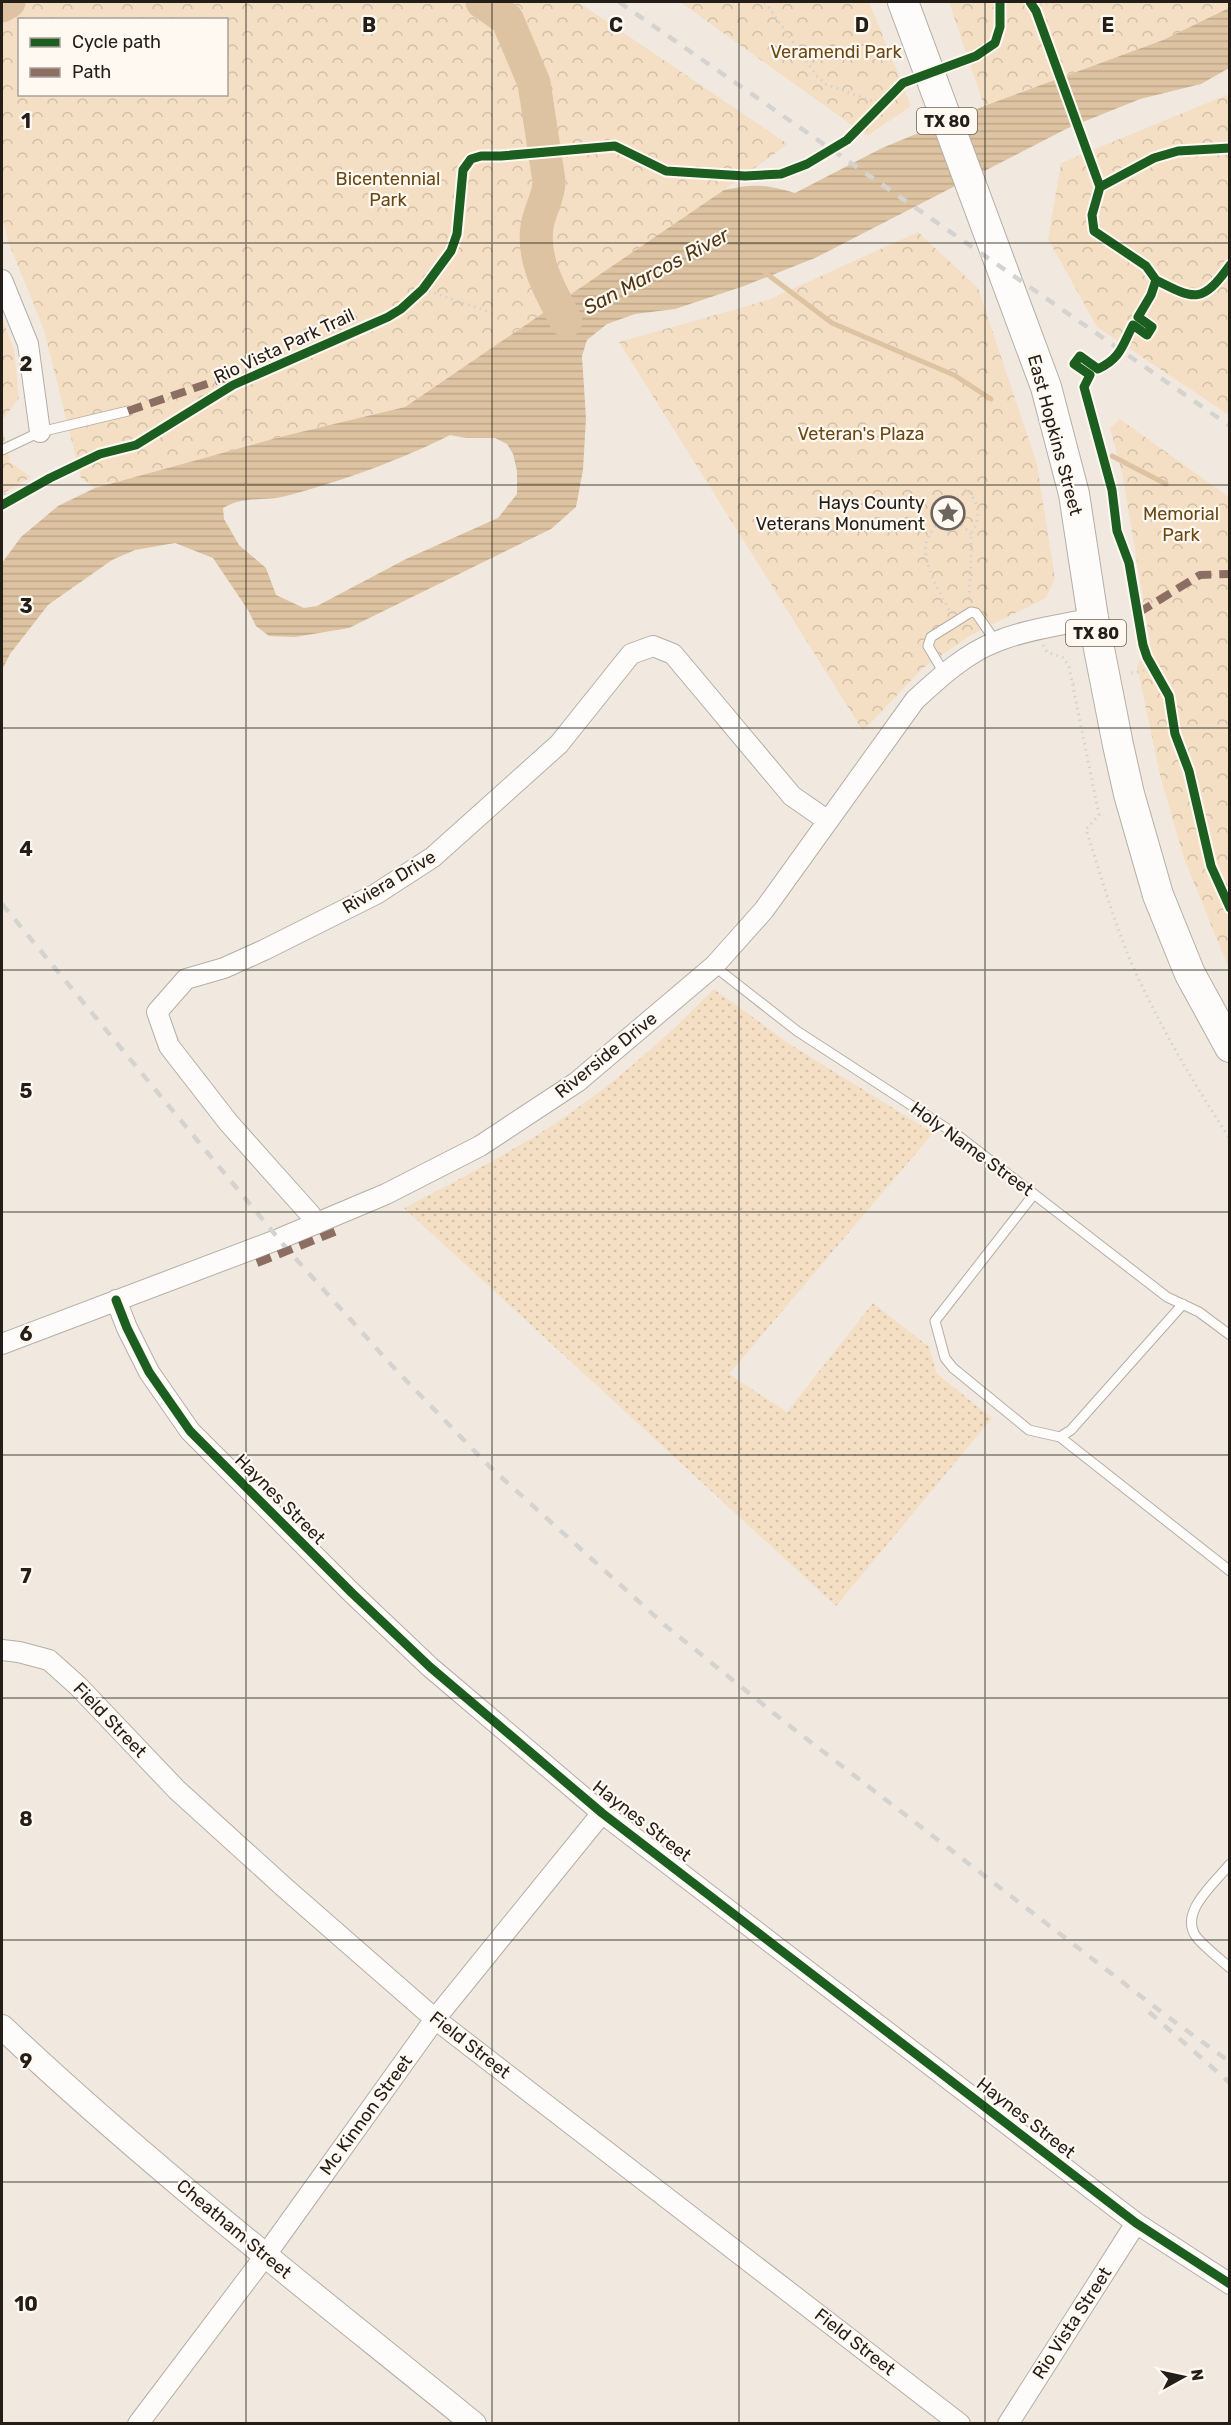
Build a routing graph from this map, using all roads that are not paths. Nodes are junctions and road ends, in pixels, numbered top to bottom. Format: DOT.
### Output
graph roads {
  1 [pos="903,2"];
  2 [pos="2,280"];
  3 [pos="128,411"];
  4 [pos="40,432"];
  5 [pos="2,450"];
  6 [pos="1093,618"];
  7 [pos="996,642"];
  8 [pos="944,673"];
  9 [pos="828,821"];
  10 [pos="714,966"];
  11 [pos="1229,1044"];
  12 [pos="1034,1194"];
  13 [pos="316,1224"];
  14 [pos="116,1300"];
  15 [pos="1183,1304"];
  16 [pos="1230,1335"];
  17 [pos="2,1344"];
  18 [pos="1060,1437"];
  19 [pos="1230,1571"];
  20 [pos="2,1650"];
  21 [pos="602,1813"];
  22 [pos="1230,1864"];
  23 [pos="1230,1968"];
  24 [pos="435,2019"];
  25 [pos="2,2027"];
  26 [pos="1136,2223"];
  27 [pos="265,2256"];
  28 [pos="1230,2284"];
  29 [pos="138,2424"];
  30 [pos="474,2424"];
  31 [pos="960,2424"];
  32 [pos="1008,2424"];
  1 -- 6 [label="main road, East Hopkins Street / TX 80"];
  2 -- 4 [label="street"];
  3 -- 4 [label="lane"];
  4 -- 5 [label="lane"];
  6 -- 7 [label="street, Riverside Drive"];
  6 -- 11 [label="main road, East Hopkins Street / TX 80"];
  7 -- 8 [label="street, Riverside Drive"];
  7 -- 8 [label="lane"];
  8 -- 9 [label="street, Riverside Drive"];
  9 -- 10 [label="street, Riverside Drive"];
  9 -- 13 [label="street, Riviera Drive"];
  10 -- 12 [label="lane, Holy Name Street"];
  10 -- 13 [label="street, Riverside Drive"];
  12 -- 15 [label="lane, Holy Name Street"];
  12 -- 18 [label="lane"];
  13 -- 14 [label="street, Riverside Drive"];
  14 -- 17 [label="street, Riverside Drive"];
  14 -- 21 [label="street, Haynes Street"];
  15 -- 16 [label="lane, Holy Name Street"];
  15 -- 18 [label="lane"];
  18 -- 19 [label="lane"];
  20 -- 24 [label="street, Field Street"];
  21 -- 24 [label="street, Mc Kinnon Street"];
  21 -- 26 [label="street, Haynes Street"];
  22 -- 23 [label="lane"];
  24 -- 27 [label="street, Mc Kinnon Street"];
  24 -- 31 [label="street, Field Street"];
  25 -- 27 [label="street, Cheatham Street"];
  26 -- 28 [label="street, Haynes Street"];
  26 -- 32 [label="street, Rio Vista Street"];
  27 -- 29 [label="street, Mc Kinnon Street"];
  27 -- 30 [label="street, Cheatham Street"];
}
